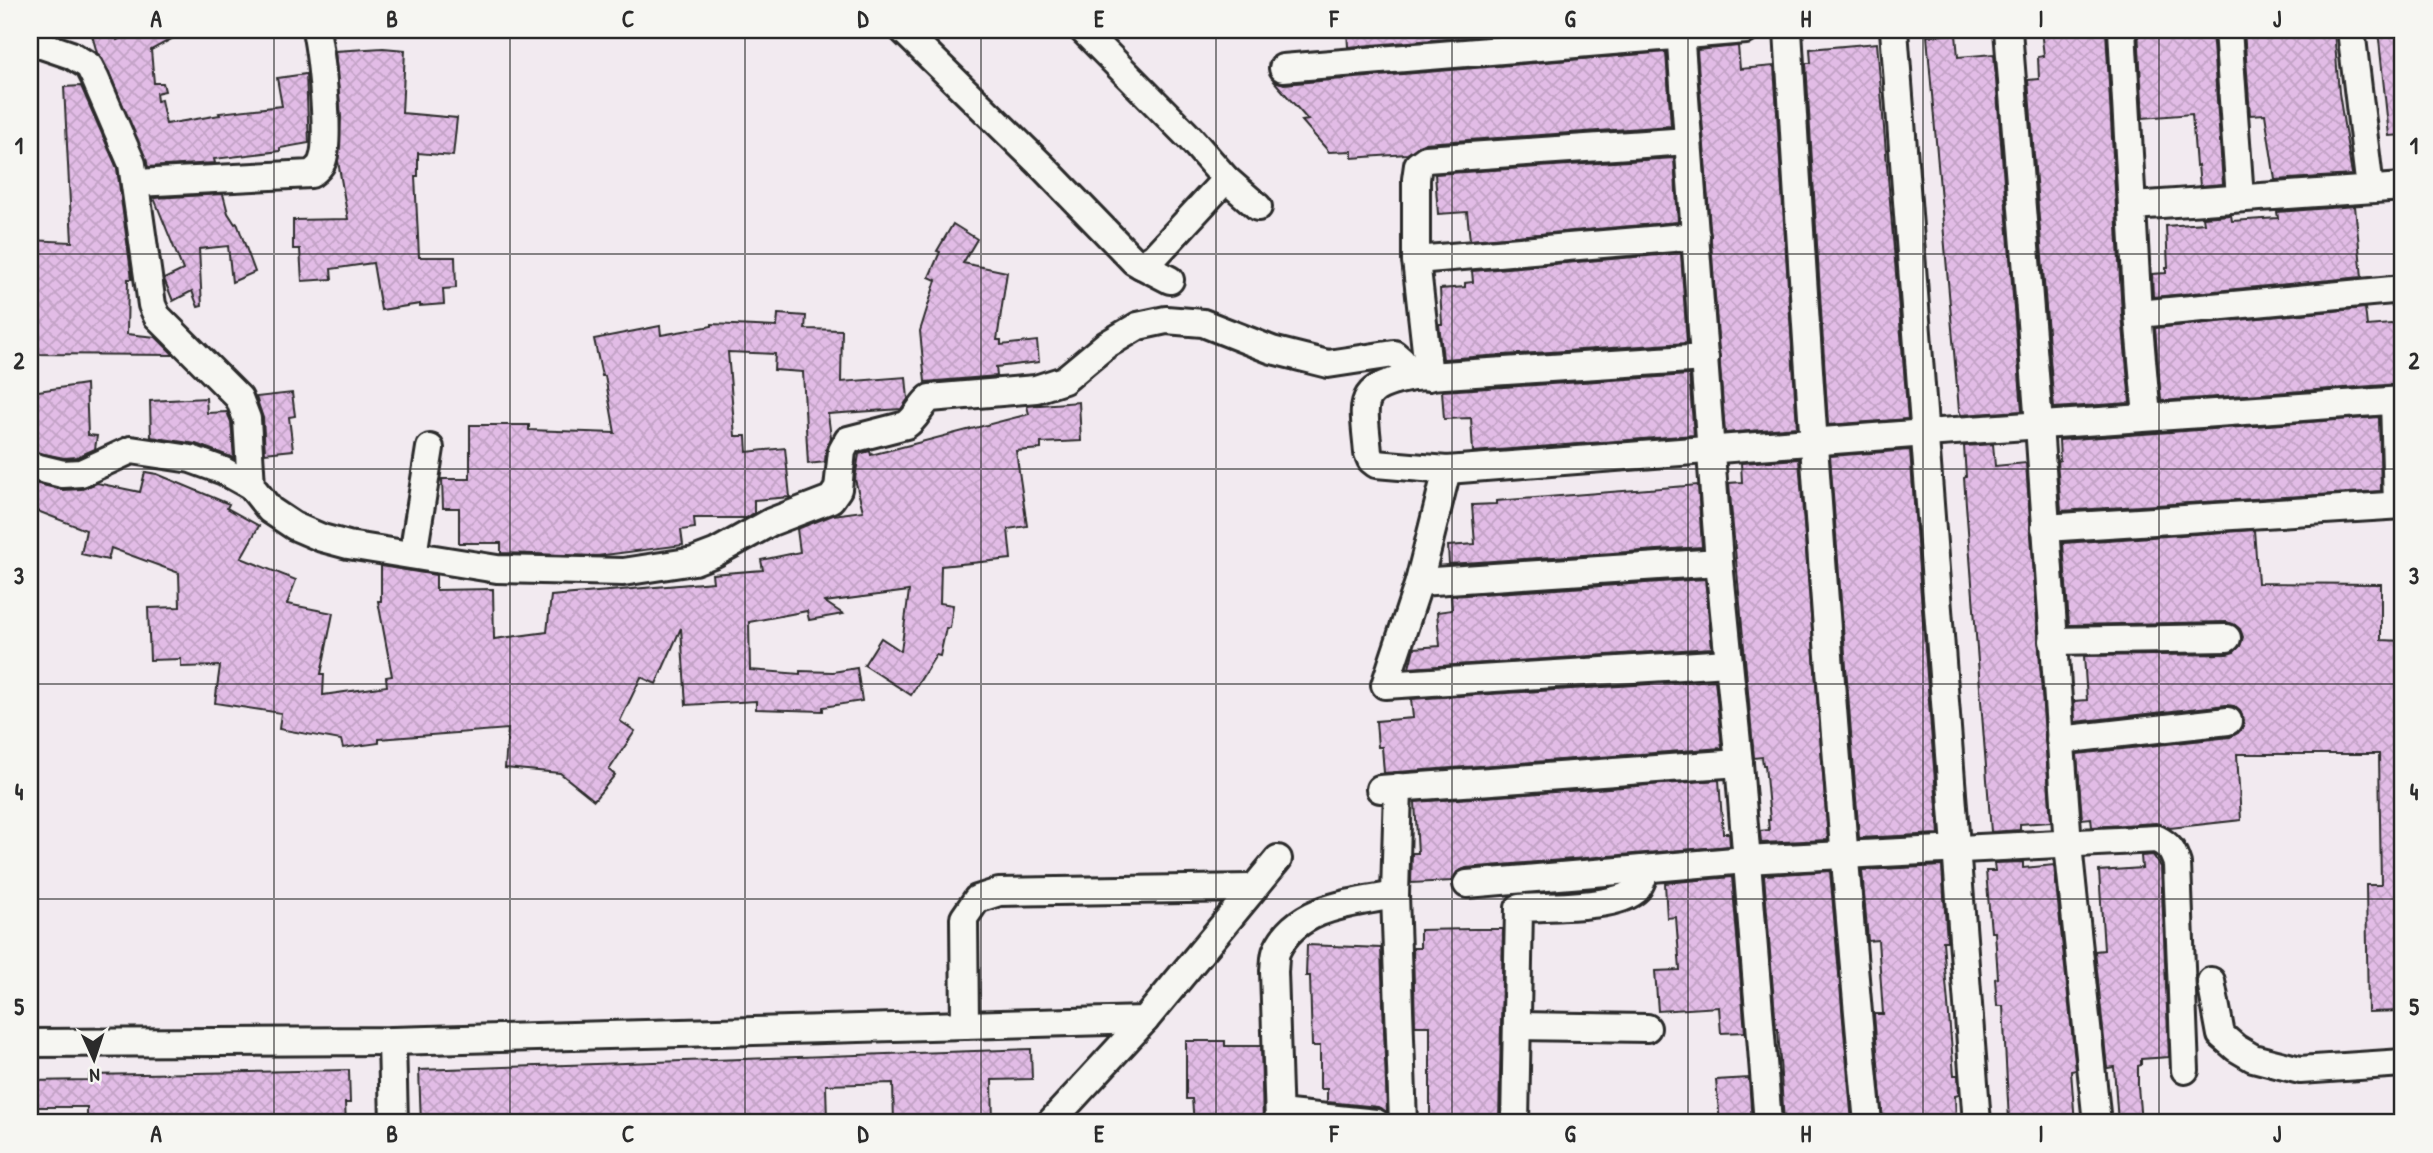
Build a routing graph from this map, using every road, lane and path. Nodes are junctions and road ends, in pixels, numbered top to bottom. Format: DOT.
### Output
graph roads {
  1 [pos="316,30"];
  2 [pos="903,30"];
  3 [pos="1083,30"];
  4 [pos="1746,30"];
  5 [pos="1788,30"];
  6 [pos="1894,30"];
  7 [pos="2008,30"];
  8 [pos="2122,30"];
  9 [pos="2228,30"];
  10 [pos="2351,30"];
  11 [pos="1680,32"];
  12 [pos="30,41"];
  13 [pos="1283,68"];
  14 [pos="1688,141"];
  15 [pos="1226,178"];
  16 [pos="136,183"];
  17 [pos="2403,187"];
  18 [pos="2370,189"];
  19 [pos="2239,198"];
  20 [pos="2133,206"];
  21 [pos="1258,207"];
  22 [pos="1696,236"];
  23 [pos="1416,260"];
  24 [pos="1141,265"];
  25 [pos="1170,280"];
  26 [pos="2403,289"];
  27 [pos="2138,314"];
  28 [pos="1705,358"];
  29 [pos="1404,380"];
  30 [pos="2398,400"];
  31 [pos="2147,417"];
  32 [pos="2039,425"];
  33 [pos="1926,433"];
  34 [pos="1812,442"];
  35 [pos="430,448"];
  36 [pos="1710,451"];
  37 [pos="30,466"];
  38 [pos="1447,470"];
  39 [pos="251,486"];
  40 [pos="2400,505"];
  41 [pos="2045,528"];
  42 [pos="413,555"];
  43 [pos="1719,562"];
  44 [pos="1419,582"];
  45 [pos="2227,638"];
  46 [pos="2053,642"];
  47 [pos="1728,663"];
  48 [pos="2228,720"];
  49 [pos="2060,740"];
  50 [pos="1739,764"];
  51 [pos="2068,845"];
  52 [pos="1955,850"];
  53 [pos="1843,856"];
  54 [pos="1278,859"];
  55 [pos="1746,860"];
  56 [pos="1646,869"];
  57 [pos="1467,884"];
  58 [pos="1252,888"];
  59 [pos="1395,895"];
  60 [pos="2211,981"];
  61 [pos="1145,1020"];
  62 [pos="965,1025"];
  63 [pos="1517,1026"];
  64 [pos="1647,1028"];
  65 [pos="392,1041"];
  66 [pos="30,1043"];
  67 [pos="2403,1063"];
  68 [pos="2185,1070"];
  69 [pos="1279,1118"];
  70 [pos="394,1123"];
  71 [pos="1050,1123"];
  72 [pos="1376,1123"];
  73 [pos="1404,1123"];
  74 [pos="1515,1123"];
  75 [pos="1768,1123"];
  76 [pos="1868,1123"];
  77 [pos="1977,1123"];
  78 [pos="2097,1123"];
  1 -- 16 [label="street"];
  2 -- 24 [label="street"];
  3 -- 15 [label="street"];
  4 -- 11 [label="street"];
  5 -- 34 [label="street"];
  6 -- 33 [label="street"];
  7 -- 32 [label="street"];
  8 -- 20 [label="street"];
  9 -- 19 [label="street"];
  10 -- 18 [label="street"];
  11 -- 13 [label="street"];
  11 -- 14 [label="street"];
  12 -- 16 [label="street"];
  14 -- 22 [label="street"];
  14 -- 23 [label="street"];
  15 -- 21 [label="street"];
  15 -- 24 [label="street"];
  16 -- 39 [label="street"];
  17 -- 18 [label="street"];
  18 -- 19 [label="street"];
  19 -- 20 [label="street"];
  20 -- 27 [label="street"];
  22 -- 23 [label="street"];
  22 -- 28 [label="street"];
  23 -- 29 [label="street"];
  24 -- 25 [label="street"];
  26 -- 27 [label="street"];
  27 -- 31 [label="street"];
  28 -- 29 [label="street"];
  28 -- 36 [label="street"];
  29 -- 38 [label="street"];
  29 -- 42 [label="street"];
  30 -- 31 [label="street"];
  30 -- 40 [label="street"];
  31 -- 32 [label="street"];
  32 -- 33 [label="street"];
  32 -- 41 [label="street"];
  33 -- 34 [label="street"];
  33 -- 52 [label="street"];
  34 -- 36 [label="street"];
  34 -- 53 [label="street"];
  35 -- 42 [label="street"];
  36 -- 38 [label="street"];
  36 -- 43 [label="street"];
  37 -- 39 [label="street"];
  38 -- 44 [label="street"];
  39 -- 42 [label="street"];
  40 -- 41 [label="street"];
  41 -- 46 [label="street"];
  43 -- 44 [label="street"];
  43 -- 47 [label="street"];
  44 -- 47 [label="street"];
  45 -- 46 [label="street"];
  46 -- 49 [label="street"];
  47 -- 50 [label="street"];
  48 -- 49 [label="street"];
  49 -- 51 [label="street"];
  50 -- 55 [label="street"];
  50 -- 59 [label="street"];
  51 -- 52 [label="street"];
  51 -- 68 [label="street"];
  51 -- 78 [label="street"];
  52 -- 53 [label="street"];
  52 -- 77 [label="street"];
  53 -- 55 [label="street"];
  53 -- 76 [label="street"];
  54 -- 58 [label="street"];
  55 -- 56 [label="street"];
  55 -- 75 [label="street"];
  56 -- 57 [label="street"];
  56 -- 63 [label="street"];
  58 -- 61 [label="street"];
  58 -- 62 [label="street"];
  59 -- 69 [label="street"];
  59 -- 73 [label="street"];
  60 -- 67 [label="street"];
  61 -- 62 [label="street"];
  61 -- 71 [label="street"];
  62 -- 65 [label="street"];
  63 -- 64 [label="street"];
  63 -- 74 [label="street"];
  65 -- 66 [label="street"];
  65 -- 70 [label="street"];
  69 -- 72 [label="street"];
}
